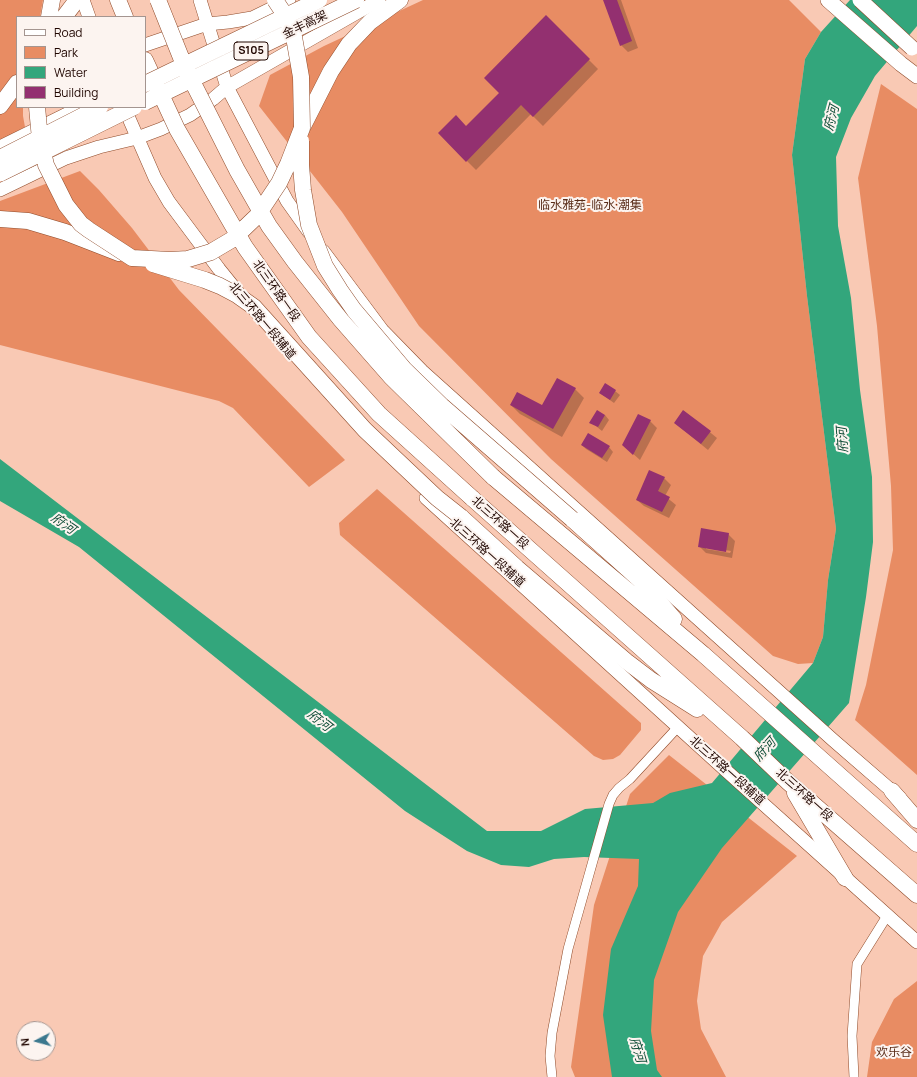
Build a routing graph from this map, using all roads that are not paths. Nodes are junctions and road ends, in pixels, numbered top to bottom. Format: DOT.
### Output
graph roads {
  1 [pos="52,0"];
  2 [pos="77,0"];
  3 [pos="83,0"];
  4 [pos="118,0"];
  5 [pos="158,0"];
  6 [pos="200,0"];
  7 [pos="276,0"];
  8 [pos="290,0"];
  9 [pos="319,0"];
  10 [pos="356,0"];
  11 [pos="379,0"];
  12 [pos="400,0"];
  13 [pos="828,0"];
  14 [pos="860,0"];
  15 [pos="49,16"];
  16 [pos="65,16"];
  17 [pos="89,16"];
  18 [pos="125,16"];
  19 [pos="207,24"];
  20 [pos="146,45"];
  21 [pos="915,50"];
  22 [pos="146,64"];
  23 [pos="917,76"];
  24 [pos="16,84"];
  25 [pos="152,86"];
  26 [pos="227,87"];
  27 [pos="146,102"];
  28 [pos="0,106"];
  29 [pos="37,108"];
  30 [pos="79,108"];
  31 [pos="98,108"];
  32 [pos="124,108"];
  33 [pos="132,108"];
  34 [pos="302,128"];
  35 [pos="137,138"];
  36 [pos="0,147"];
  37 [pos="0,168"];
  38 [pos="0,190"];
  39 [pos="0,219"];
  40 [pos="132,258"];
  41 [pos="704,654"];
  42 [pos="678,727"];
  43 [pos="742,738"];
  44 [pos="788,782"];
  45 [pos="892,792"];
  46 [pos="917,813"];
  47 [pos="917,820"];
  48 [pos="917,844"];
  49 [pos="845,878"];
  50 [pos="917,895"];
  51 [pos="887,916"];
  52 [pos="917,942"];
  53 [pos="552,1077"];
  54 [pos="854,1077"];
  1 -- 15 [label="highway"];
  2 -- 16 [label="highway"];
  3 -- 17 [label="main road"];
  4 -- 18 [label="highway"];
  5 -- 41 [label="highway, bridge"];
  6 -- 19 [label="main road"];
  7 -- 34 [label="highway, bridge"];
  8 -- 19 [label="main road"];
  9 -- 25 [label="highway, 金丰高架 / S105, bridge"];
  10 -- 27 [label="highway, 金丰高架 / S105, bridge"];
  11 -- 26 [label="main road, S105"];
  12 -- 34 [label="highway"];
  13 -- 23 [label="main road"];
  14 -- 21 [label="main road, bridge"];
  19 -- 20 [label="main road"];
  19 -- 26 [label="main road"];
  22 -- 25 [label="highway, 北三环路一段"];
  24 -- 28 [label="highway"];
  25 -- 43 [label="highway, 北三环路一段, bridge"];
  26 -- 35 [label="main road"];
  26 -- 45 [label="main road"];
  29 -- 40 [label="highway, bridge"];
  30 -- 36 [label="main road"];
  31 -- 37 [label="highway, bridge"];
  32 -- 35 [label="main road, 北三环路一段辅道"];
  33 -- 37 [label="highway, bridge"];
  34 -- 40 [label="highway, bridge"];
  34 -- 41 [label="highway, bridge"];
  35 -- 38 [label="main road"];
  35 -- 42 [label="main road, 北三环路一段辅道"];
  39 -- 40 [label="highway, bridge"];
  40 -- 43 [label="highway, bridge"];
  41 -- 48 [label="highway"];
  42 -- 49 [label="main road, 北三环路一段辅道"];
  42 -- 53 [label="street"];
  43 -- 44 [label="highway, 北三环路一段"];
  44 -- 49 [label="highway"];
  44 -- 50 [label="highway, 北三环路一段"];
  45 -- 46 [label="main road"];
  45 -- 47 [label="highway"];
  49 -- 51 [label="main road, 北三环路一段辅道"];
  51 -- 52 [label="main road, 北三环路一段辅道"];
  51 -- 54 [label="street"];
}
